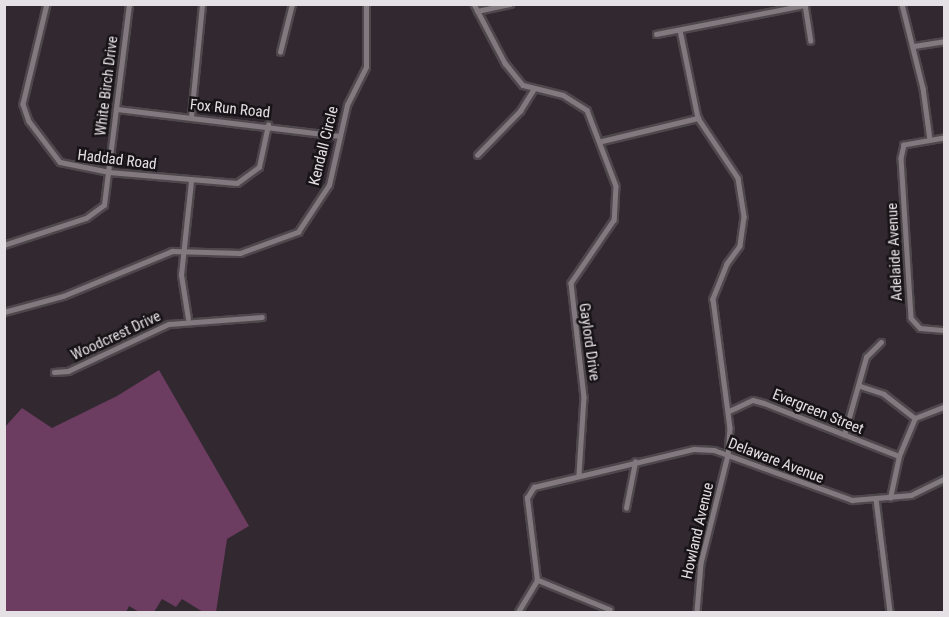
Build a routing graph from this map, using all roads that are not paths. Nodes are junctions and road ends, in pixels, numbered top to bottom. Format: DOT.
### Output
graph roads {
  1 [pos="47,4"];
  2 [pos="129,4"];
  3 [pos="202,4"];
  4 [pos="292,4"];
  5 [pos="366,4"];
  6 [pos="474,4"];
  7 [pos="510,4"];
  8 [pos="902,4"];
  9 [pos="805,5"];
  10 [pos="477,11"];
  11 [pos="680,30"];
  12 [pos="656,34"];
  13 [pos="812,41"];
  14 [pos="945,41"];
  15 [pos="914,46"];
  16 [pos="280,52"];
  17 [pos="534,89"];
  18 [pos="117,109"];
  19 [pos="191,117"];
  20 [pos="698,118"];
  21 [pos="268,125"];
  22 [pos="339,136"];
  23 [pos="945,138"];
  24 [pos="930,140"];
  25 [pos="602,141"];
  26 [pos="477,155"];
  27 [pos="109,172"];
  28 [pos="191,181"];
  29 [pos="4,245"];
  30 [pos="182,251"];
  31 [pos="4,312"];
  32 [pos="262,317"];
  33 [pos="188,319"];
  34 [pos="945,330"];
  35 [pos="881,342"];
  36 [pos="54,372"];
  37 [pos="860,386"];
  38 [pos="945,407"];
  39 [pos="729,411"];
  40 [pos="915,418"];
  41 [pos="844,435"];
  42 [pos="728,455"];
  43 [pos="899,456"];
  44 [pos="634,462"];
  45 [pos="579,475"];
  46 [pos="945,479"];
  47 [pos="890,498"];
  48 [pos="876,499"];
  49 [pos="626,508"];
  50 [pos="537,580"];
  51 [pos="610,610"];
  52 [pos="518,612"];
  53 [pos="697,612"];
  54 [pos="890,612"];
  1 -- 27 [label="street, Haddad Road"];
  2 -- 18 [label="street, White Birch Drive"];
  3 -- 19 [label="street"];
  4 -- 16 [label="street"];
  5 -- 22 [label="street, Kendall Circle"];
  6 -- 10 [label="street, Gaylord Drive"];
  7 -- 10 [label="street"];
  8 -- 15 [label="street"];
  9 -- 11 [label="street"];
  9 -- 13 [label="street"];
  10 -- 17 [label="street, Gaylord Drive"];
  11 -- 12 [label="street"];
  11 -- 20 [label="street"];
  14 -- 15 [label="street"];
  15 -- 24 [label="street"];
  17 -- 25 [label="street, Gaylord Drive"];
  17 -- 26 [label="street"];
  18 -- 19 [label="street, Fox Run Road"];
  18 -- 27 [label="street, White Birch Drive"];
  19 -- 21 [label="street, Fox Run Road"];
  20 -- 25 [label="street"];
  20 -- 39 [label="street, Howland Avenue"];
  21 -- 22 [label="street, Fox Run Road"];
  21 -- 28 [label="street, Haddad Road"];
  22 -- 30 [label="street, Kendall Circle"];
  23 -- 24 [label="street"];
  24 -- 34 [label="street, Adelaide Avenue"];
  25 -- 45 [label="street, Gaylord Drive"];
  27 -- 28 [label="street, Haddad Road"];
  27 -- 29 [label="street, White Birch Drive"];
  28 -- 30 [label="street"];
  30 -- 31 [label="street, Kendall Circle"];
  30 -- 33 [label="street"];
  32 -- 33 [label="street"];
  33 -- 36 [label="street, Woodcrest Drive"];
  35 -- 37 [label="street"];
  37 -- 40 [label="street"];
  37 -- 41 [label="street"];
  38 -- 40 [label="street"];
  39 -- 41 [label="street, Evergreen Street"];
  39 -- 42 [label="street, Howland Avenue"];
  40 -- 43 [label="street"];
  41 -- 43 [label="street, Evergreen Street"];
  42 -- 44 [label="street, Delaware Avenue"];
  42 -- 48 [label="street, Delaware Avenue"];
  42 -- 53 [label="street, Howland Avenue"];
  43 -- 47 [label="street"];
  44 -- 45 [label="street, Delaware Avenue"];
  44 -- 49 [label="street"];
  45 -- 50 [label="street, Delaware Avenue"];
  46 -- 47 [label="street, Delaware Avenue"];
  47 -- 48 [label="street, Delaware Avenue"];
  48 -- 54 [label="street"];
  50 -- 51 [label="street"];
  50 -- 52 [label="street"];
}
